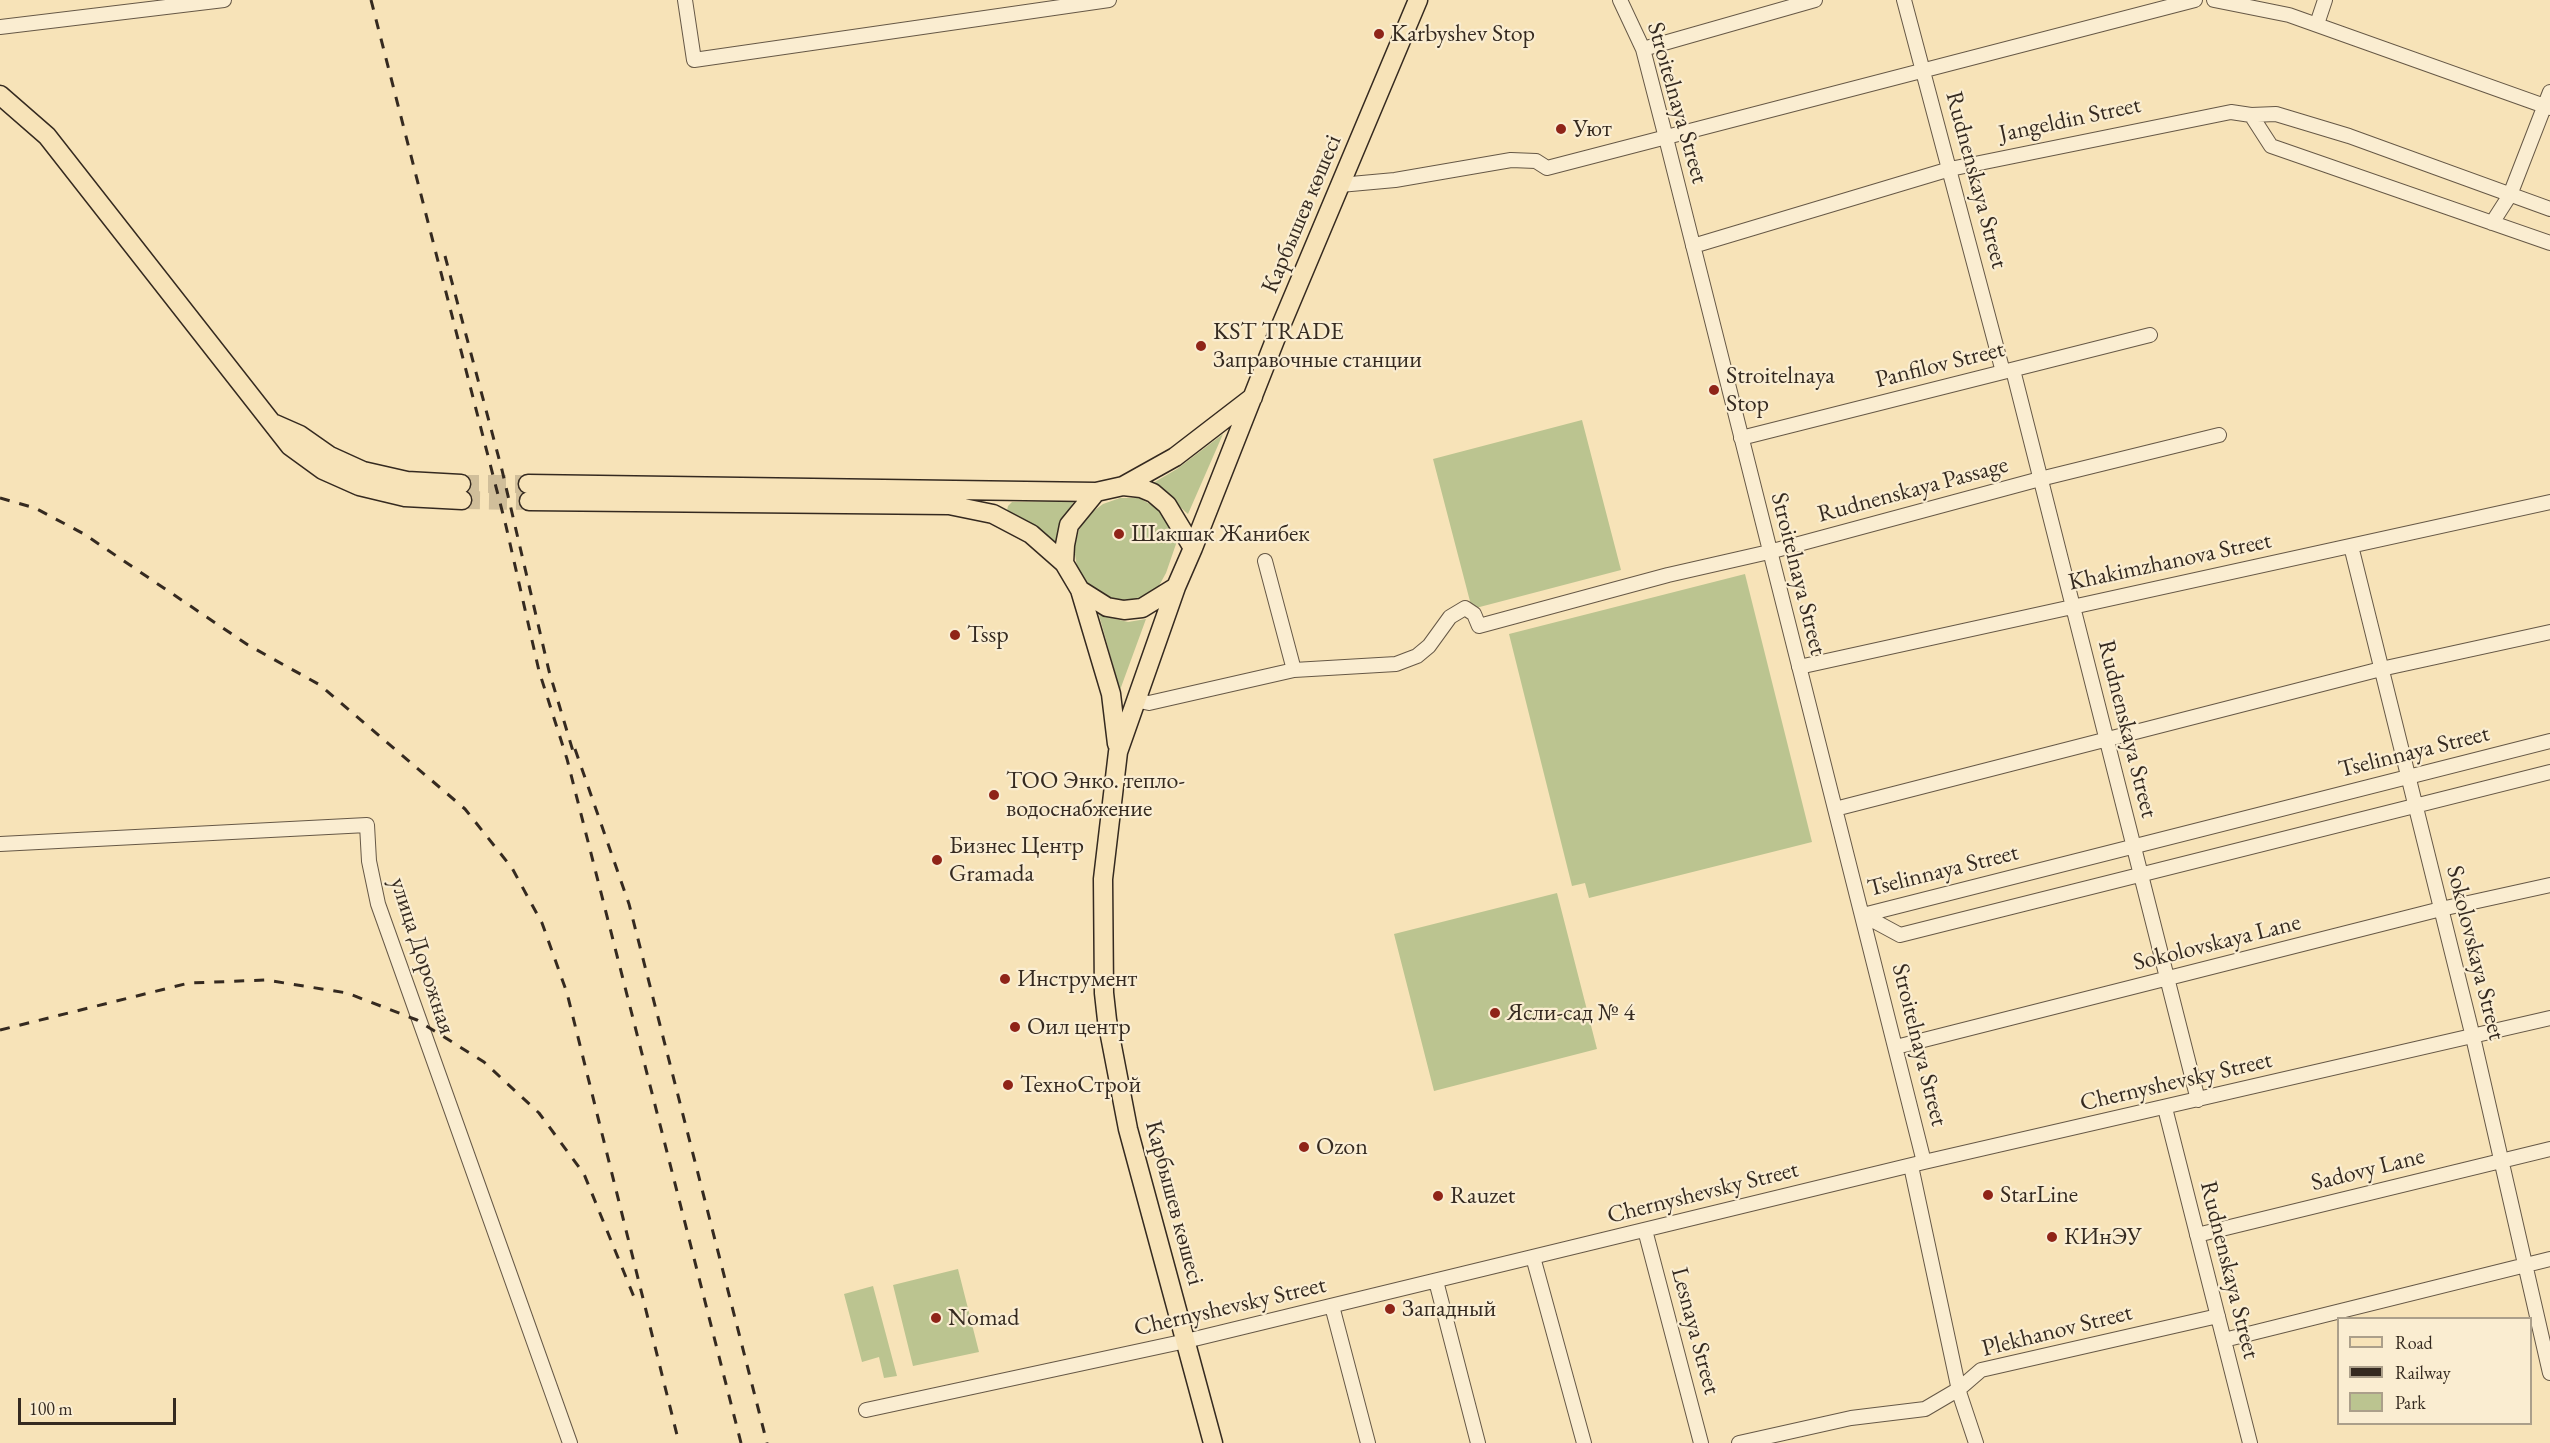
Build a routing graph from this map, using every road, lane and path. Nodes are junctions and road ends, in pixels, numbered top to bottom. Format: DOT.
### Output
graph roads {
  1 [pos="224,0"];
  2 [pos="685,0"];
  3 [pos="1109,0"];
  4 [pos="1418,0"];
  5 [pos="1620,0"];
  6 [pos="1815,0"];
  7 [pos="1904,0"];
  8 [pos="2195,0"];
  9 [pos="2214,0"];
  10 [pos="2325,0"];
  11 [pos="2317,24"];
  12 [pos="0,27"];
  13 [pos="1643,49"];
  14 [pos="1923,71"];
  15 [pos="0,95"];
  16 [pos="2548,102"];
  17 [pos="2251,115"];
  18 [pos="1666,138"];
  19 [pos="1950,169"];
  20 [pos="1340,185"];
  21 [pos="2510,195"];
  22 [pos="2550,209"];
  23 [pos="2492,222"];
  24 [pos="2550,243"];
  25 [pos="1693,246"];
  26 [pos="2150,335"];
  27 [pos="2008,371"];
  28 [pos="1254,396"];
  29 [pos="2219,435"];
  30 [pos="1741,438"];
  31 [pos="2040,479"];
  32 [pos="1124,486"];
  33 [pos="461,492"];
  34 [pos="1096,492"];
  35 [pos="2550,502"];
  36 [pos="2351,546"];
  37 [pos="1193,548"];
  38 [pos="1769,552"];
  39 [pos="1265,561"];
  40 [pos="1064,563"];
  41 [pos="1176,587"];
  42 [pos="1080,590"];
  43 [pos="2073,607"];
  44 [pos="2550,632"];
  45 [pos="1799,667"];
  46 [pos="2381,669"];
  47 [pos="1294,670"];
  48 [pos="1135,700"];
  49 [pos="2106,738"];
  50 [pos="2550,741"];
  51 [pos="1118,752"];
  52 [pos="2550,772"];
  53 [pos="2408,777"];
  54 [pos="2415,806"];
  55 [pos="1835,808"];
  56 [pos="0,844"];
  57 [pos="2133,846"];
  58 [pos="2140,875"];
  59 [pos="2550,885"];
  60 [pos="2441,909"];
  61 [pos="1863,915"];
  62 [pos="2167,980"];
  63 [pos="2550,1018"];
  64 [pos="2473,1037"];
  65 [pos="1896,1047"];
  66 [pos="2198,1100"];
  67 [pos="2165,1108"];
  68 [pos="2550,1149"];
  69 [pos="2501,1161"];
  70 [pos="1917,1164"];
  71 [pos="1646,1230"];
  72 [pos="2197,1235"];
  73 [pos="1533,1257"];
  74 [pos="2550,1259"];
  75 [pos="2525,1265"];
  76 [pos="1436,1281"];
  77 [pos="1332,1306"];
  78 [pos="2218,1316"];
  79 [pos="2224,1340"];
  80 [pos="1186,1341"];
  81 [pos="2550,1373"];
  82 [pos="1959,1389"];
  83 [pos="866,1410"];
  84 [pos="570,1443"];
  85 [pos="1213,1443"];
  86 [pos="1368,1443"];
  87 [pos="1479,1443"];
  88 [pos="1584,1443"];
  89 [pos="1701,1443"];
  90 [pos="1739,1443"];
  91 [pos="1976,1443"];
  92 [pos="2250,1443"];
  1 -- 12 [label="street"];
  2 -- 3 [label="street"];
  4 -- 20 [label="main road, Карбышев көшесі"];
  5 -- 13 [label="street, Stroitelnaya Street"];
  6 -- 13 [label="street"];
  7 -- 14 [label="street, Rudnenskaya Street"];
  8 -- 14 [label="street"];
  9 -- 11 [label="street"];
  10 -- 11 [label="street"];
  11 -- 16 [label="street"];
  13 -- 18 [label="street, Stroitelnaya Street"];
  14 -- 18 [label="street"];
  14 -- 19 [label="street, Rudnenskaya Street"];
  15 -- 33 [label="main road"];
  16 -- 21 [label="street"];
  17 -- 19 [label="street, Jangeldin Street"];
  17 -- 21 [label="street, Jangeldin Street"];
  17 -- 23 [label="street"];
  18 -- 20 [label="street"];
  18 -- 25 [label="street, Stroitelnaya Street"];
  19 -- 25 [label="street, Jangeldin Street"];
  19 -- 27 [label="street, Rudnenskaya Street"];
  20 -- 28 [label="main road, Карбышев көшесі"];
  21 -- 22 [label="street, Jangeldin Street"];
  21 -- 23 [label="street"];
  23 -- 24 [label="street"];
  25 -- 30 [label="street, Stroitelnaya Street"];
  26 -- 27 [label="street, Panfilov Street"];
  27 -- 30 [label="street, Panfilov Street"];
  27 -- 31 [label="street, Rudnenskaya Street"];
  28 -- 32 [label="main road"];
  28 -- 37 [label="main road, Карбышев көшесі"];
  29 -- 31 [label="street, Rudnenskaya Passage"];
  30 -- 38 [label="street, Stroitelnaya Street"];
  31 -- 38 [label="street, Rudnenskaya Passage"];
  31 -- 43 [label="street, Rudnenskaya Street"];
  32 -- 34 [label="main road"];
  32 -- 37 [label="main road"];
  34 -- 40 [label="main road"];
  34 -- 40 [label="main road"];
  35 -- 36 [label="street, Khakimzhanova Street"];
  36 -- 43 [label="street, Khakimzhanova Street"];
  36 -- 46 [label="street, Sokolovskaya Street"];
  37 -- 41 [label="main road"];
  38 -- 45 [label="street, Stroitelnaya Street"];
  38 -- 47 [label="street, Rudnenskaya Passage"];
  39 -- 47 [label="street"];
  40 -- 42 [label="main road"];
  41 -- 42 [label="main road"];
  41 -- 48 [label="main road, Карбышев көшесі"];
  42 -- 51 [label="main road"];
  43 -- 45 [label="street, Khakimzhanova Street"];
  43 -- 49 [label="street, Rudnenskaya Street"];
  44 -- 46 [label="street"];
  45 -- 55 [label="street, Stroitelnaya Street"];
  46 -- 49 [label="street"];
  46 -- 53 [label="street, Sokolovskaya Street"];
  47 -- 48 [label="street"];
  48 -- 51 [label="main road, Карбышев көшесі"];
  49 -- 55 [label="street"];
  49 -- 57 [label="street, Rudnenskaya Street"];
  50 -- 53 [label="street, Tselinnaya Street"];
  51 -- 80 [label="main road, Карбышев көшесі"];
  52 -- 54 [label="street, Tselinnaya Street"];
  53 -- 54 [label="street, Sokolovskaya Street"];
  53 -- 57 [label="street, Tselinnaya Street"];
  54 -- 58 [label="street, Tselinnaya Street"];
  54 -- 60 [label="street, Sokolovskaya Street"];
  55 -- 61 [label="street, Stroitelnaya Street"];
  56 -- 84 [label="street, улица Дорожная"];
  57 -- 58 [label="street, Rudnenskaya Street"];
  57 -- 61 [label="street, Tselinnaya Street"];
  58 -- 61 [label="street, Tselinnaya Street"];
  58 -- 62 [label="street, Rudnenskaya Street"];
  59 -- 60 [label="street, Sokolovskaya Lane"];
  60 -- 62 [label="street, Sokolovskaya Lane"];
  60 -- 64 [label="street, Sokolovskaya Street"];
  61 -- 65 [label="street, Stroitelnaya Street"];
  62 -- 65 [label="street, Sokolovskaya Lane"];
  62 -- 66 [label="street, Rudnenskaya Street"];
  63 -- 64 [label="street, Chernyshevsky Street"];
  64 -- 66 [label="street, Chernyshevsky Street"];
  64 -- 69 [label="street, Sokolovskaya Street"];
  65 -- 70 [label="street, Stroitelnaya Street"];
  66 -- 67 [label="street, Chernyshevsky Street"];
  67 -- 70 [label="street, Chernyshevsky Street"];
  67 -- 72 [label="street, Rudnenskaya Street"];
  68 -- 69 [label="street, Sadovy Lane"];
  69 -- 72 [label="street, Sadovy Lane"];
  69 -- 75 [label="street, Sokolovskaya Street"];
  70 -- 71 [label="street, Chernyshevsky Street"];
  70 -- 82 [label="street, Stroitelnaya Street"];
  71 -- 73 [label="street, Chernyshevsky Street"];
  71 -- 89 [label="street, Lesnaya Street"];
  72 -- 78 [label="street, Rudnenskaya Street"];
  73 -- 76 [label="street, Chernyshevsky Street"];
  73 -- 88 [label="street"];
  74 -- 75 [label="street"];
  75 -- 79 [label="street"];
  75 -- 81 [label="street, Sokolovskaya Street"];
  76 -- 77 [label="street, Chernyshevsky Street"];
  76 -- 87 [label="street"];
  77 -- 80 [label="street, Chernyshevsky Street"];
  77 -- 86 [label="street"];
  78 -- 79 [label="street, Rudnenskaya Street"];
  78 -- 82 [label="street, Plekhanov Street"];
  79 -- 92 [label="street, Rudnenskaya Street"];
  80 -- 83 [label="street, Chernyshevsky Street"];
  80 -- 85 [label="main road, Карбышев көшесі"];
  82 -- 90 [label="street, Plekhanov Street"];
  82 -- 91 [label="street, Stroitelnaya Street"];
}
